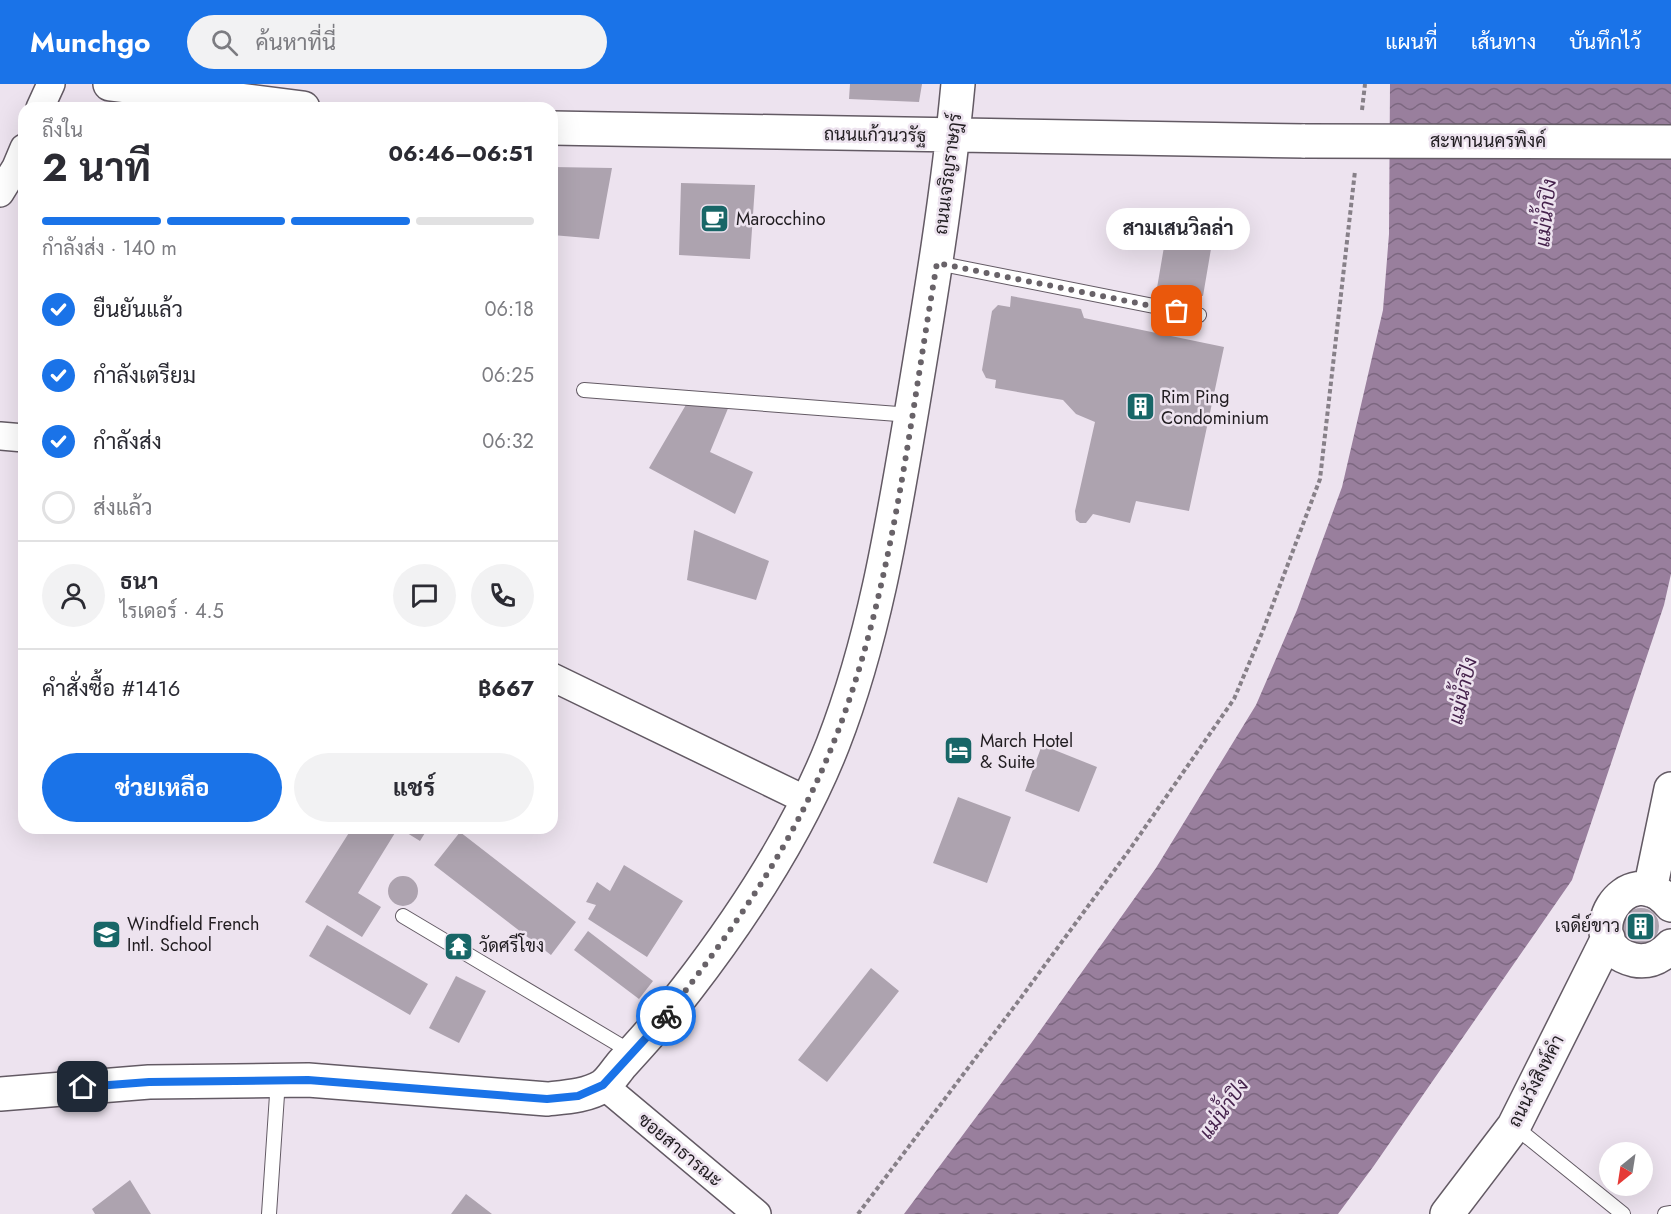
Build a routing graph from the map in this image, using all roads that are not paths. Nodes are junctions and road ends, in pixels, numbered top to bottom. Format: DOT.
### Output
graph roads {
  1 [pos="51,84"];
  2 [pos="110,84"];
  3 [pos="958,84"];
  4 [pos="43,102"];
  5 [pos="255,102"];
  6 [pos="558,128"];
  7 [pos="954,136"];
  8 [pos="1305,141"];
  9 [pos="1671,142"];
  10 [pos="18,162"];
  11 [pos="0,193"];
  12 [pos="937,263"];
  13 [pos="1199,315"];
  14 [pos="584,390"];
  15 [pos="911,415"];
  16 [pos="0,435"];
  17 [pos="18,437"];
  18 [pos="558,680"];
  19 [pos="1671,789"];
  20 [pos="808,801"];
  21 [pos="1660,897"];
  22 [pos="403,916"];
  23 [pos="1608,938"];
  24 [pos="1671,946"];
  25 [pos="633,1053"];
  26 [pos="278,1080"];
  27 [pos="603,1085"];
  28 [pos="0,1094"];
  29 [pos="1514,1126"];
  30 [pos="1671,1213"];
  31 [pos="269,1214"];
  32 [pos="757,1214"];
  33 [pos="1447,1214"];
  34 [pos="1623,1214"];
  35 [pos="1665,1214"];
  1 -- 4 [label="street"];
  2 -- 5 [label="street"];
  3 -- 7 [label="street, ถนนเจริญราษฎร์"];
  6 -- 7 [label="street, ถนนแก้วนวรัฐ"];
  7 -- 8 [label="street, ถนนแก้วนวรัฐ"];
  7 -- 12 [label="street, ถนนเจริญราษฎร์"];
  8 -- 9 [label="street, สะพานนครพิงค์, bridge"];
  10 -- 11 [label="street"];
  12 -- 13 [label="lane"];
  12 -- 15 [label="street, ถนนเจริญราษฎร์"];
  14 -- 15 [label="lane"];
  15 -- 20 [label="street, ถนนเจริญราษฎร์"];
  16 -- 17 [label="street"];
  18 -- 20 [label="street"];
  19 -- 21 [label="street"];
  20 -- 25 [label="street, ถนนเจริญราษฎร์"];
  21 -- 23 [label="street"];
  22 -- 25 [label="lane"];
  23 -- 24 [label="street"];
  23 -- 29 [label="street, ถนนวังสิงห์คำ"];
  25 -- 27 [label="street, ถนนเจริญราษฎร์"];
  26 -- 27 [label="street, ถนนเจริญราษฎร์"];
  26 -- 28 [label="street, ถนนเจริญราษฎร์"];
  26 -- 31 [label="lane"];
  27 -- 32 [label="street, ซอยสาธารณะ"];
  29 -- 33 [label="street, ถนนวังสิงห์คำ"];
  29 -- 34 [label="lane"];
  30 -- 35 [label="lane"];
}
